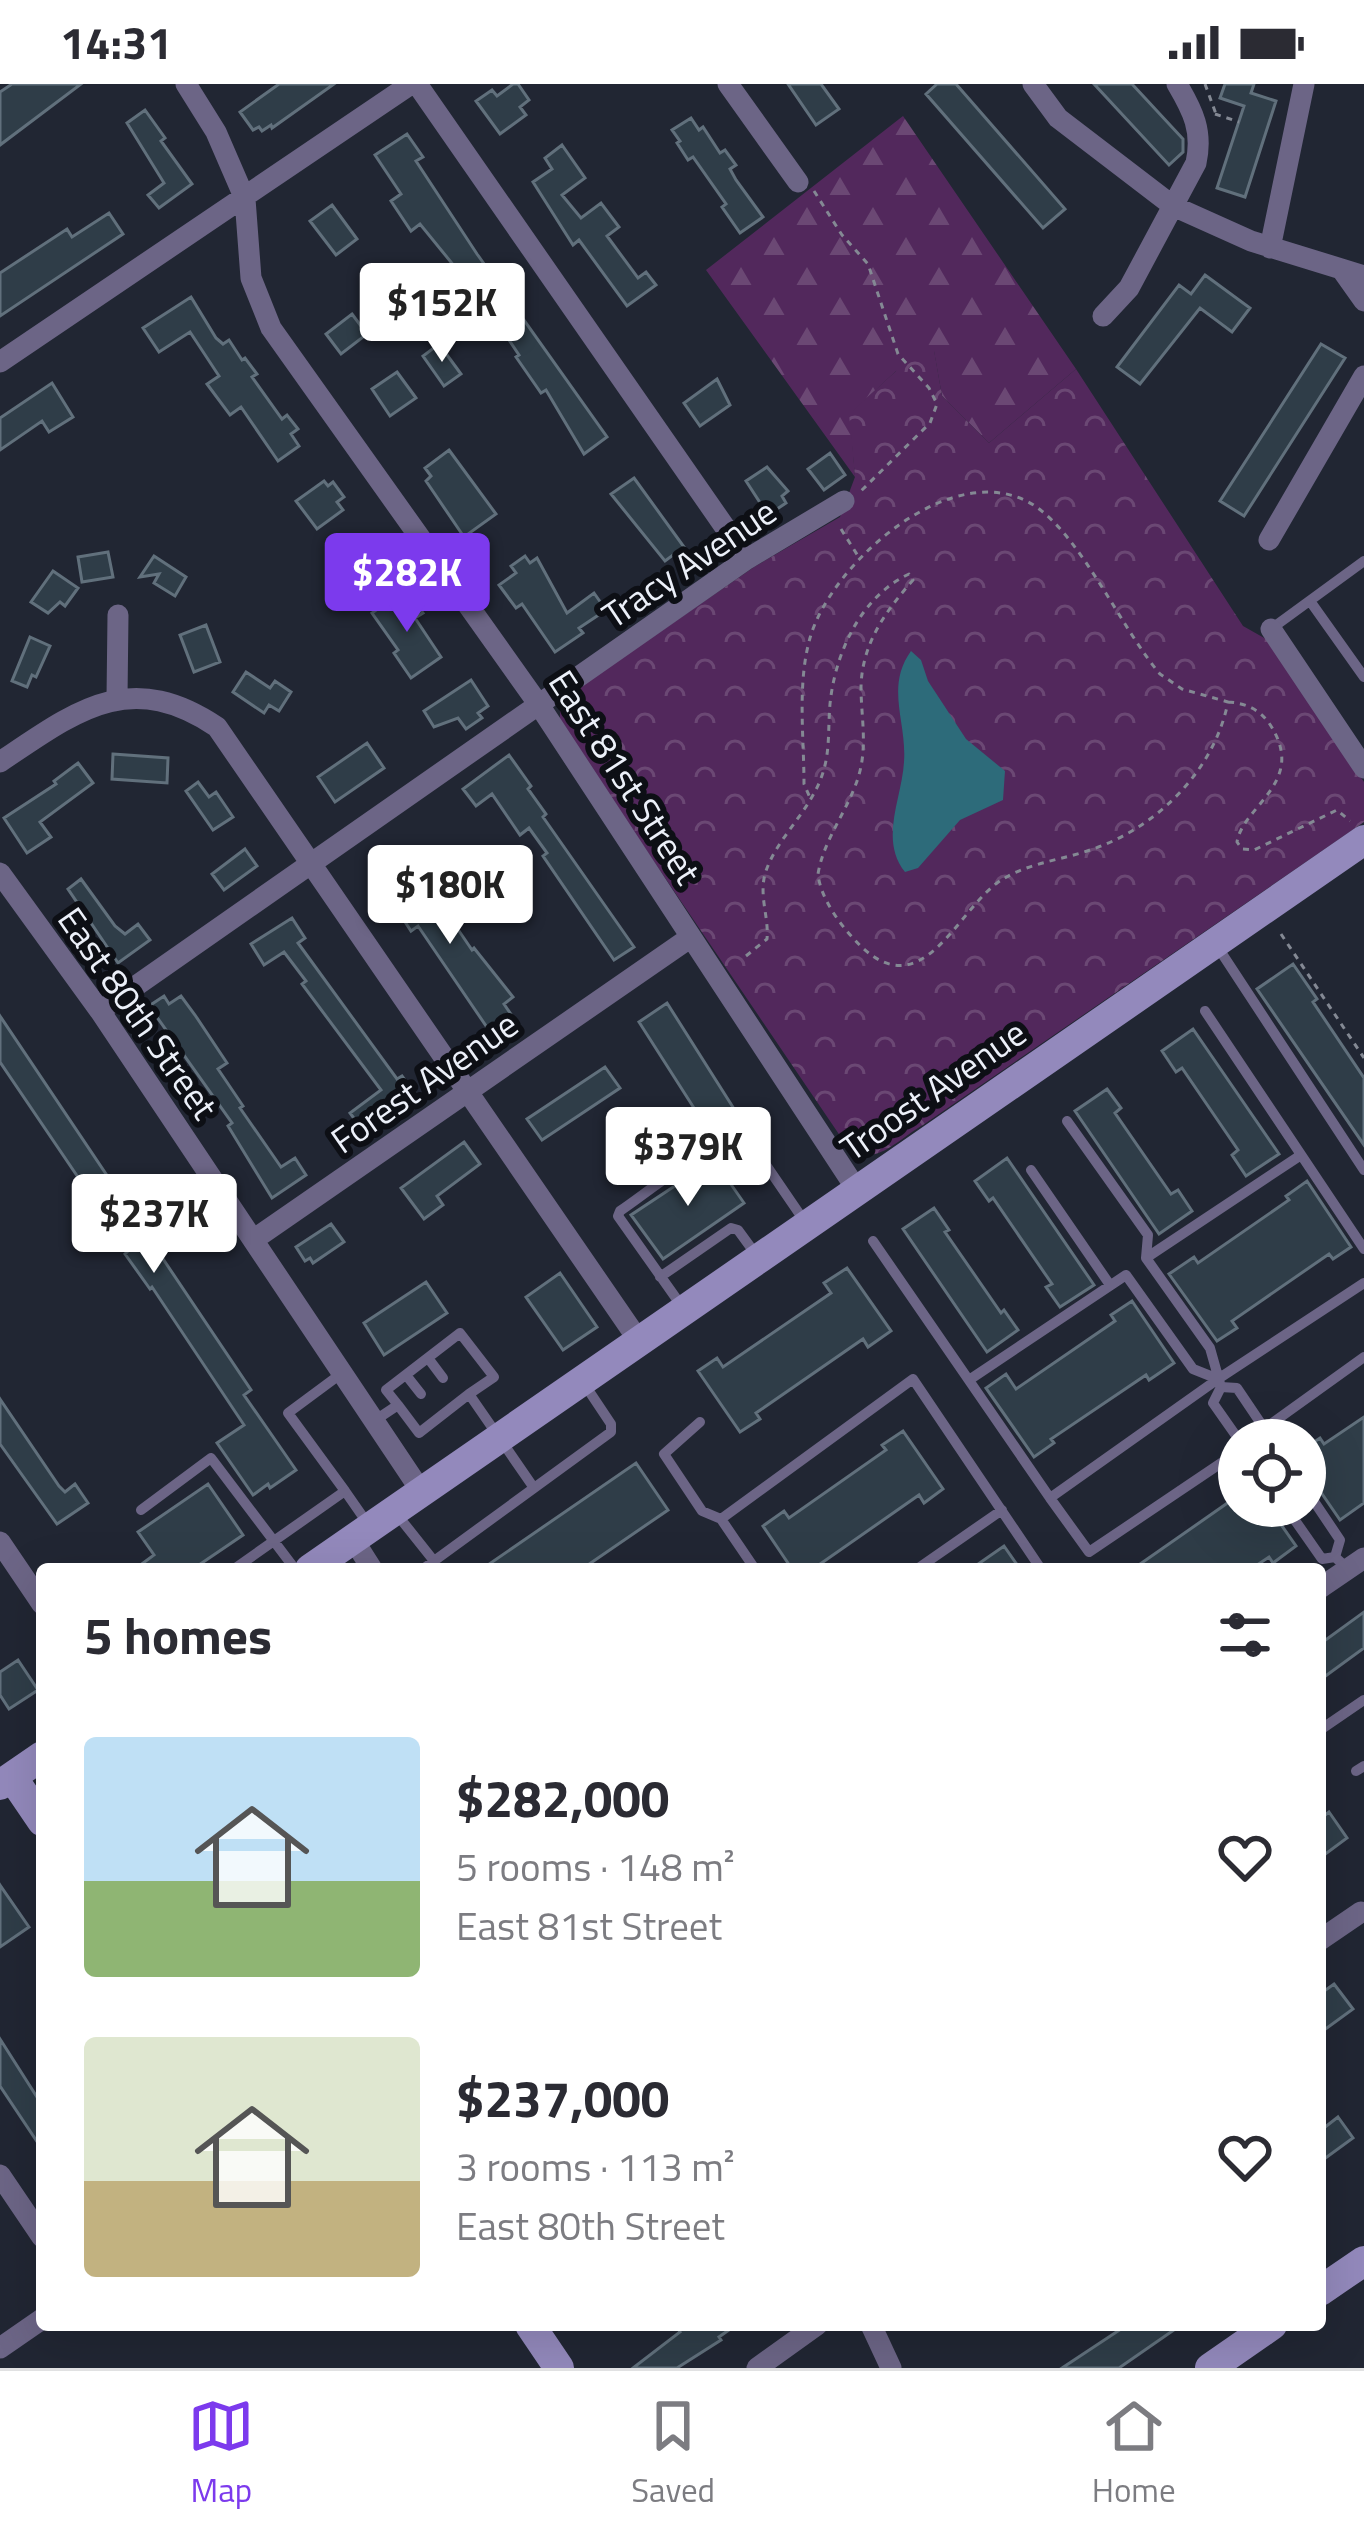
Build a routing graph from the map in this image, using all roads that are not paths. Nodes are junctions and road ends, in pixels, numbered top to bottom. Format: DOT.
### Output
graph roads {
  1 [pos="186,84"];
  2 [pos="414,84"];
  3 [pos="728,84"];
  4 [pos="1033,84"];
  5 [pos="1178,84"];
  6 [pos="1304,84"];
  7 [pos="805,184"];
  8 [pos="245,199"];
  9 [pos="1172,206"];
  10 [pos="1270,248"];
  11 [pos="1353,273"];
  12 [pos="1364,302"];
  13 [pos="1103,316"];
  14 [pos="0,362"];
  15 [pos="1364,376"];
  16 [pos="845,508"];
  17 [pos="1269,541"];
  18 [pos="748,560"];
  19 [pos="1364,561"];
  20 [pos="1310,601"];
  21 [pos="118,615"];
  22 [pos="1271,629"];
  23 [pos="1364,676"];
  24 [pos="117,698"];
  25 [pos="539,705"];
  26 [pos="1361,756"];
  27 [pos="0,762"];
  28 [pos="1358,831"];
  29 [pos="313,863"];
  30 [pos="0,873"];
  31 [pos="691,937"];
  32 [pos="1215,943"];
  33 [pos="100,1011"];
  34 [pos="1205,1011"];
  35 [pos="468,1091"];
  36 [pos="1067,1121"];
  37 [pos="1301,1155"];
  38 [pos="1031,1170"];
  39 [pos="1364,1170"];
  40 [pos="857,1190"];
  41 [pos="807,1225"];
  42 [pos="253,1240"];
  43 [pos="873,1241"];
  44 [pos="1364,1249"];
  45 [pos="758,1258"];
  46 [pos="1146,1258"];
  47 [pos="660,1276"];
  48 [pos="1364,1283"];
  49 [pos="1110,1285"];
  50 [pos="684,1310"];
  51 [pos="639,1341"];
  52 [pos="428,1358"];
  53 [pos="1364,1358"];
  54 [pos="342,1373"];
  55 [pos="406,1375"];
  56 [pos="443,1378"];
  57 [pos="582,1380"];
  58 [pos="969,1380"];
  59 [pos="1219,1383"];
  60 [pos="421,1394"];
  61 [pos="462,1397"];
  62 [pos="398,1405"];
  63 [pos="1224,1419"];
  64 [pos="1258,1419"];
  65 [pos="1287,1419"];
  66 [pos="374,1421"];
  67 [pos="700,1422"];
  68 [pos="500,1437"];
  69 [pos="1218,1465"];
  70 [pos="534,1487"];
  71 [pos="345,1491"];
  72 [pos="421,1491"];
  73 [pos="1050,1498"];
  74 [pos="141,1510"];
  75 [pos="1002,1510"];
  76 [pos="721,1519"];
  77 [pos="1326,1519"];
  78 [pos="372,1526"];
  79 [pos="1300,1527"];
  80 [pos="274,1541"];
  81 [pos="0,1542"];
  82 [pos="1349,1561"];
  83 [pos="243,1563"];
  84 [pos="290,1563"];
  85 [pos="319,1563"];
  86 [pos="372,1563"];
  87 [pos="425,1563"];
  88 [pos="431,1563"];
  89 [pos="751,1563"];
  90 [pos="925,1563"];
  91 [pos="1037,1563"];
  92 [pos="1326,1582"];
  93 [pos="36,1595"];
  94 [pos="1364,1700"];
  95 [pos="1326,1726"];
  96 [pos="36,1760"];
  97 [pos="6,1781"];
  98 [pos="36,1814"];
  99 [pos="1361,1912"];
  100 [pos="1326,1936"];
  101 [pos="0,2174"];
  102 [pos="36,2228"];
  103 [pos="1364,2260"];
  104 [pos="1326,2287"];
  105 [pos="36,2323"];
  106 [pos="534,2331"];
  107 [pos="809,2331"];
  108 [pos="874,2331"];
  109 [pos="1261,2331"];
  110 [pos="0,2348"];
  111 [pos="560,2368"];
  112 [pos="758,2368"];
  113 [pos="891,2368"];
  114 [pos="1210,2368"];
  1 -- 8 [label="street, East 81st Street"];
  2 -- 8 [label="street"];
  2 -- 18 [label="street"];
  3 -- 7 [label="street"];
  4 -- 9 [label="street"];
  5 -- 9 [label="street"];
  6 -- 10 [label="street"];
  8 -- 14 [label="street"];
  8 -- 25 [label="street, East 81st Street"];
  9 -- 10 [label="street"];
  9 -- 13 [label="street"];
  10 -- 11 [label="street"];
  11 -- 12 [label="street"];
  15 -- 17 [label="street"];
  16 -- 18 [label="street, Tracy Avenue"];
  18 -- 25 [label="street, Tracy Avenue"];
  19 -- 20 [label="lane"];
  20 -- 22 [label="lane"];
  20 -- 23 [label="lane"];
  21 -- 24 [label="street"];
  22 -- 26 [label="street"];
  24 -- 27 [label="street"];
  24 -- 29 [label="street"];
  25 -- 29 [label="street, Tracy Avenue"];
  25 -- 31 [label="street, East 81st Street"];
  28 -- 32 [label="main road, Troost Avenue"];
  29 -- 33 [label="street, Tracy Avenue"];
  29 -- 35 [label="street"];
  30 -- 33 [label="street, East 80th Street"];
  31 -- 35 [label="street, Forest Avenue"];
  31 -- 40 [label="street, East 81st Street"];
  32 -- 39 [label="lane"];
  32 -- 40 [label="main road, Troost Avenue"];
  33 -- 42 [label="street, East 80th Street"];
  34 -- 37 [label="lane"];
  35 -- 42 [label="street, Forest Avenue"];
  35 -- 51 [label="street"];
  36 -- 46 [label="lane"];
  37 -- 44 [label="lane"];
  37 -- 46 [label="lane"];
  38 -- 49 [label="lane"];
  40 -- 41 [label="main road, Troost Avenue"];
  41 -- 45 [label="main road, Troost Avenue"];
  41 -- 47 [label="lane"];
  42 -- 54 [label="street, East 80th Street"];
  43 -- 58 [label="lane"];
  45 -- 47 [label="lane"];
  45 -- 50 [label="main road, Troost Avenue"];
  46 -- 59 [label="lane"];
  47 -- 50 [label="lane"];
  48 -- 59 [label="lane"];
  49 -- 58 [label="lane"];
  49 -- 59 [label="lane"];
  50 -- 51 [label="main road, Troost Avenue"];
  51 -- 57 [label="main road, Troost Avenue"];
  52 -- 55 [label="lane"];
  52 -- 56 [label="lane"];
  52 -- 61 [label="lane"];
  53 -- 65 [label="lane"];
  54 -- 66 [label="street, East 80th Street"];
  54 -- 71 [label="lane"];
  55 -- 60 [label="lane"];
  55 -- 62 [label="lane"];
  57 -- 68 [label="main road, Troost Avenue"];
  57 -- 70 [label="lane"];
  58 -- 73 [label="lane"];
  59 -- 63 [label="lane"];
  59 -- 64 [label="lane"];
  59 -- 73 [label="lane"];
  61 -- 62 [label="lane"];
  61 -- 68 [label="lane"];
  62 -- 66 [label="lane"];
  66 -- 72 [label="street, East 80th Street"];
  67 -- 76 [label="lane"];
  68 -- 70 [label="lane"];
  68 -- 72 [label="main road, Troost Avenue"];
  69 -- 73 [label="lane"];
  70 -- 88 [label="lane"];
  71 -- 78 [label="lane"];
  71 -- 80 [label="lane"];
  72 -- 78 [label="main road, Troost Avenue"];
  74 -- 80 [label="lane"];
  75 -- 76 [label="lane"];
  75 -- 90 [label="lane"];
  75 -- 91 [label="lane"];
  76 -- 89 [label="lane"];
  77 -- 82 [label="lane"];
  78 -- 85 [label="main road, Troost Avenue"];
  78 -- 86 [label="street"];
  78 -- 87 [label="lane"];
  79 -- 82 [label="lane"];
  80 -- 83 [label="lane"];
  80 -- 84 [label="lane"];
  81 -- 93 [label="street"];
  82 -- 92 [label="street"];
  94 -- 95 [label="lane"];
  96 -- 97 [label="main road"];
  97 -- 98 [label="main road"];
  99 -- 100 [label="street"];
  101 -- 102 [label="street"];
  103 -- 104 [label="main road"];
  105 -- 110 [label="street"];
  106 -- 111 [label="main road"];
  107 -- 112 [label="street"];
  108 -- 113 [label="street"];
  109 -- 114 [label="main road"];
}
